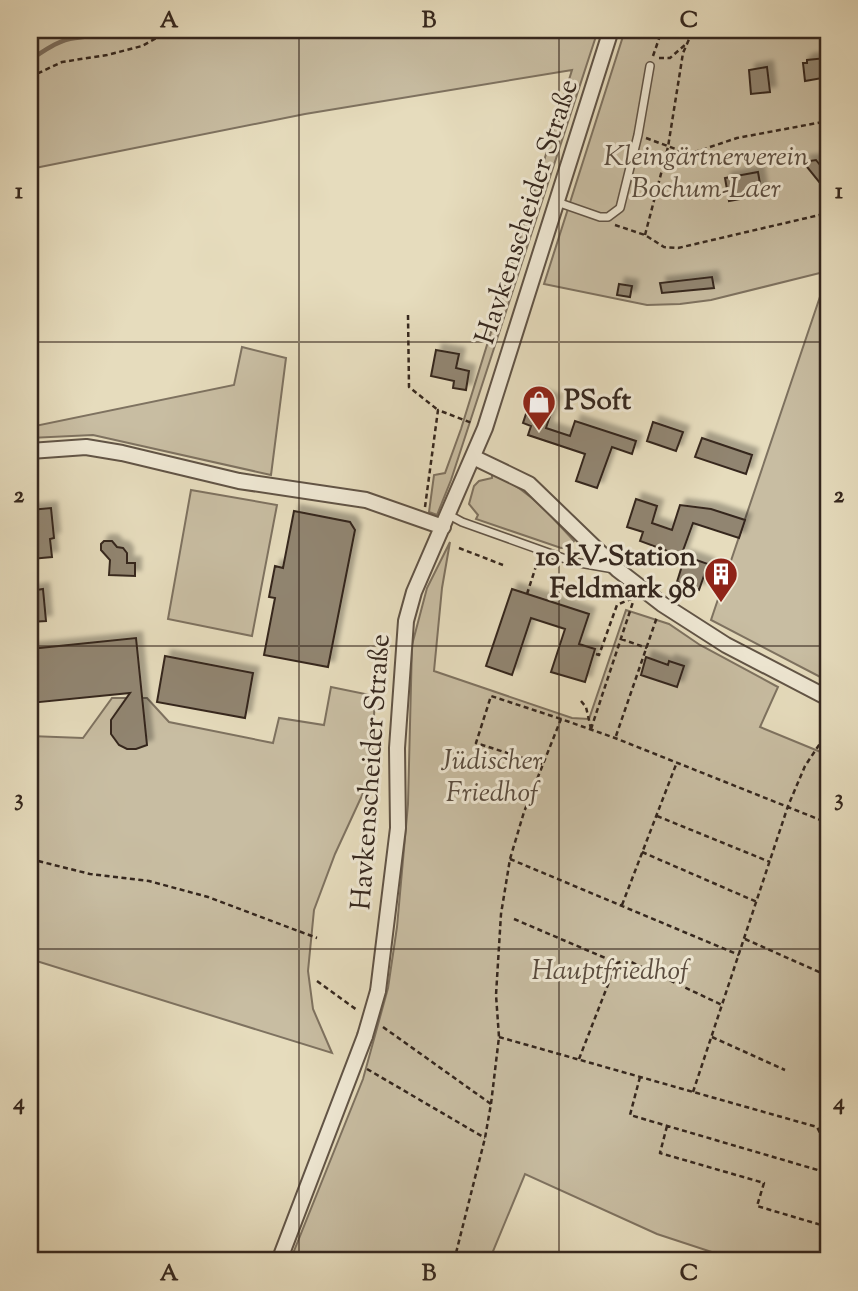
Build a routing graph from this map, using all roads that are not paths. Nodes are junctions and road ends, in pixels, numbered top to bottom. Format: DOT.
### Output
graph roads {
  1 [pos="611,30"];
  2 [pos="650,66"];
  3 [pos="557,202"];
  4 [pos="30,451"];
  5 [pos="473,457"];
  6 [pos="446,521"];
  7 [pos="618,570"];
  8 [pos="828,698"];
  9 [pos="279,1261"];
  1 -- 3 [label="street, Havkenscheider Straße"];
  2 -- 3 [label="lane"];
  3 -- 5 [label="street, Havkenscheider Straße"];
  4 -- 6 [label="street"];
  5 -- 6 [label="street, Havkenscheider Straße"];
  5 -- 7 [label="street"];
  6 -- 7 [label="lane"];
  6 -- 9 [label="street, Havkenscheider Straße, bridge"];
  7 -- 8 [label="street"];
}
